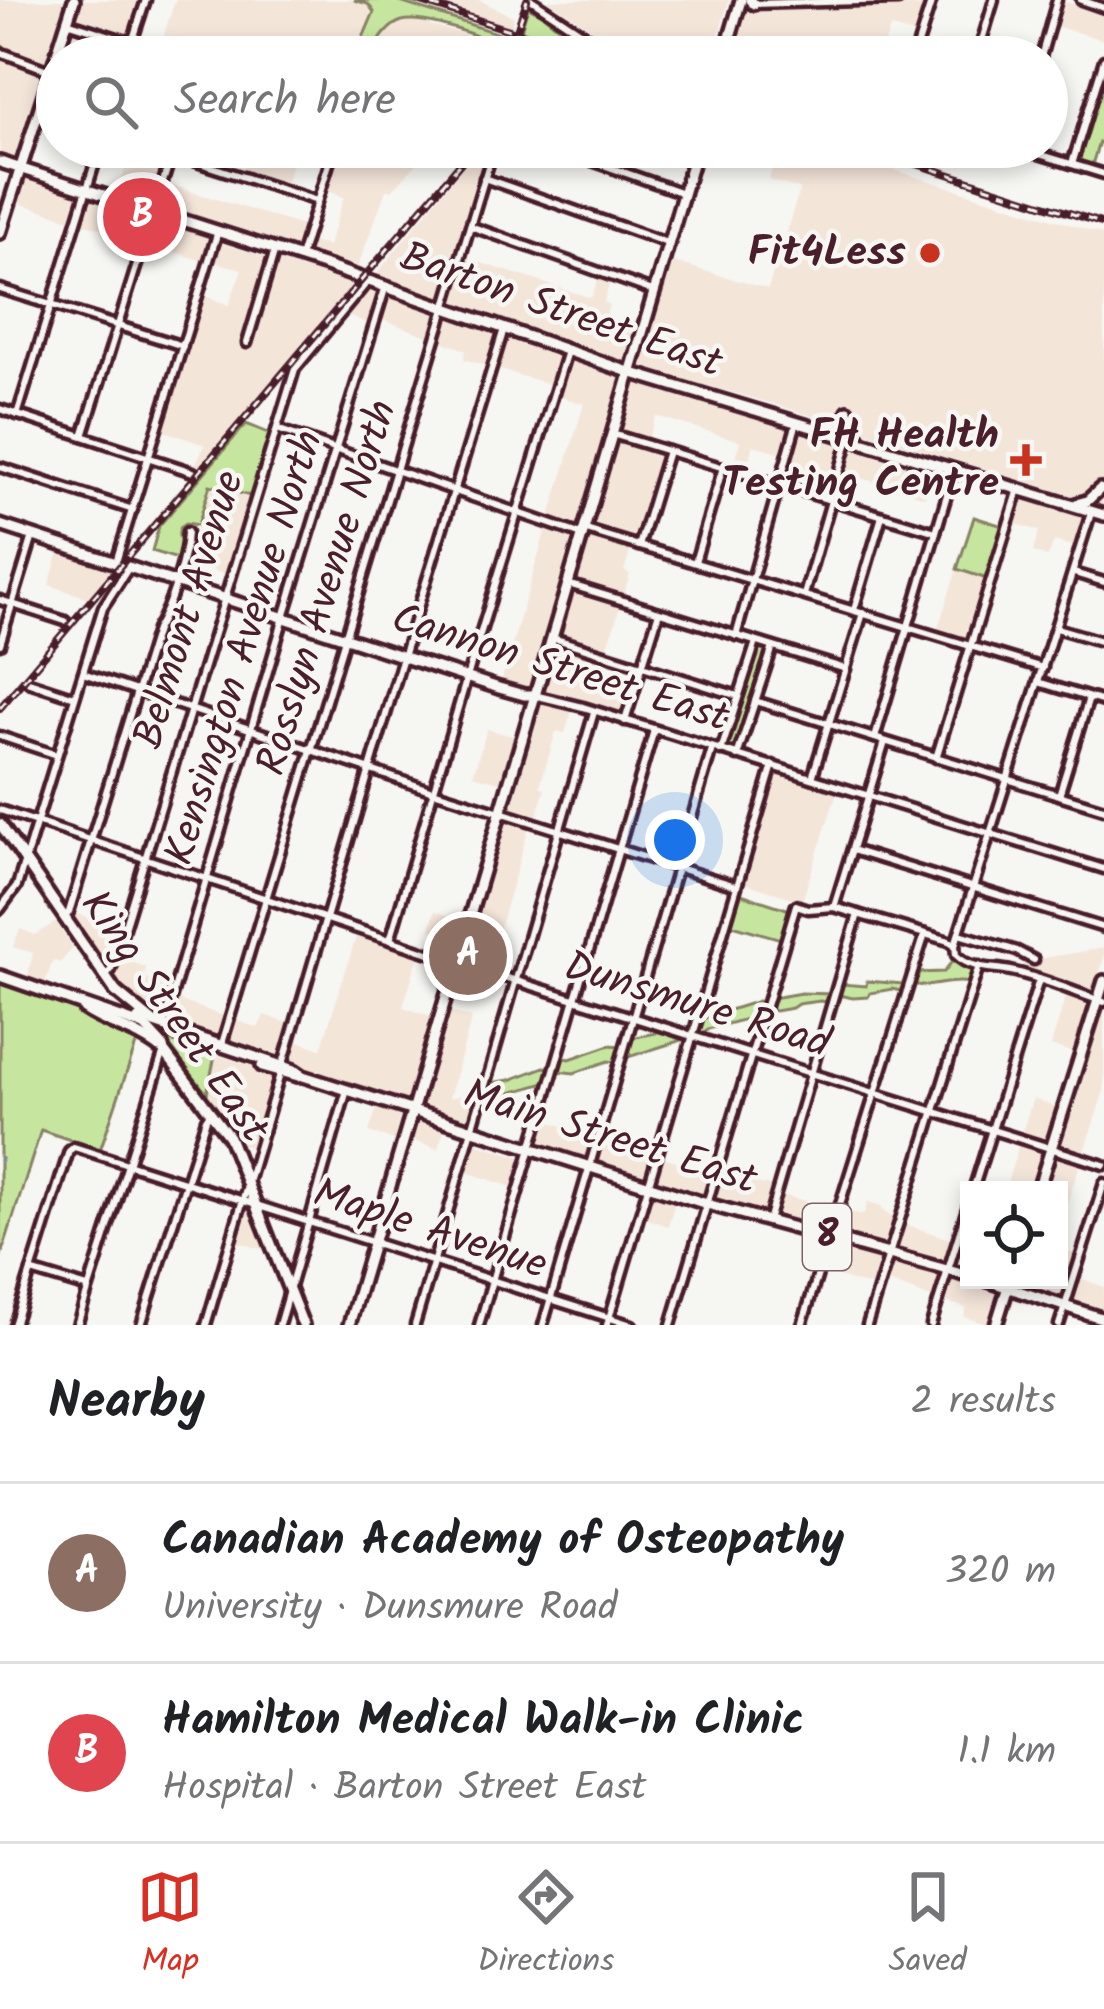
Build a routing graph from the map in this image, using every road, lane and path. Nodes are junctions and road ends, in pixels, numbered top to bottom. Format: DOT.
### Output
graph roads {
  1 [pos="74,0"];
  2 [pos="146,0"];
  3 [pos="532,0"];
  4 [pos="898,0"];
  5 [pos="932,0"];
  6 [pos="994,0"];
  7 [pos="1057,0"];
  8 [pos="1082,0"];
  9 [pos="746,2"];
  10 [pos="1104,8"];
  11 [pos="67,22"];
  12 [pos="62,36"];
  13 [pos="110,36"];
  14 [pos="134,36"];
  15 [pos="585,36"];
  16 [pos="732,36"];
  17 [pos="921,36"];
  18 [pos="983,36"];
  19 [pos="1047,36"];
  20 [pos="0,52"];
  21 [pos="1104,60"];
  22 [pos="36,66"];
  23 [pos="36,117"];
  24 [pos="0,162"];
  25 [pos="1068,163"];
  26 [pos="1072,164"];
  27 [pos="94,168"];
  28 [pos="168,168"];
  29 [pos="222,168"];
  30 [pos="328,168"];
  31 [pos="487,168"];
  32 [pos="612,168"];
  33 [pos="691,168"];
  34 [pos="20,169"];
  35 [pos="1104,174"];
  36 [pos="484,178"];
  37 [pos="87,190"];
  38 [pos="683,193"];
  39 [pos="317,201"];
  40 [pos="154,211"];
  41 [pos="470,226"];
  42 [pos="218,231"];
  43 [pos="0,233"];
  44 [pos="670,244"];
  45 [pos="274,250"];
  46 [pos="300,257"];
  47 [pos="368,280"];
  48 [pos="386,287"];
  49 [pos="0,289"];
  50 [pos="654,292"];
  51 [pos="52,305"];
  52 [pos="445,308"];
  53 [pos="118,326"];
  54 [pos="505,328"];
  55 [pos="247,343"];
  56 [pos="183,346"];
  57 [pos="567,350"];
  58 [pos="629,373"];
  59 [pos="0,410"];
  60 [pos="17,415"];
  61 [pos="797,422"];
  62 [pos="277,429"];
  63 [pos="611,434"];
  64 [pos="83,436"];
  65 [pos="843,436"];
  66 [pos="862,442"];
  67 [pos="336,449"];
  68 [pos="668,451"];
  69 [pos="149,457"];
  70 [pos="0,467"];
  71 [pos="723,467"];
  72 [pos="394,470"];
  73 [pos="955,470"];
  74 [pos="194,472"];
  75 [pos="779,484"];
  76 [pos="1019,489"];
  77 [pos="455,491"];
  78 [pos="832,500"];
  79 [pos="1071,505"];
  80 [pos="133,510"];
  81 [pos="517,513"];
  82 [pos="1098,513"];
  83 [pos="883,515"];
  84 [pos="0,525"];
  85 [pos="187,532"];
  86 [pos="583,532"];
  87 [pos="936,532"];
  88 [pos="33,536"];
  89 [pos="639,546"];
  90 [pos="116,562"];
  91 [pos="695,562"];
  92 [pos="129,567"];
  93 [pos="1074,573"];
  94 [pos="752,579"];
  95 [pos="175,582"];
  96 [pos="1104,582"];
  97 [pos="567,584"];
  98 [pos="804,595"];
  99 [pos="226,598"];
  100 [pos="0,600"];
  101 [pos="12,604"];
  102 [pos="659,612"];
  103 [pos="859,612"];
  104 [pos="284,616"];
  105 [pos="65,621"];
  106 [pos="908,626"];
  107 [pos="1056,628"];
  108 [pos="736,636"];
  109 [pos="344,637"];
  110 [pos="551,638"];
  111 [pos="756,642"];
  112 [pos="1104,642"];
  113 [pos="0,644"];
  114 [pos="971,646"];
  115 [pos="773,647"];
  116 [pos="403,657"];
  117 [pos="642,666"];
  118 [pos="1043,668"];
  119 [pos="846,669"];
  120 [pos="83,673"];
  121 [pos="467,677"];
  122 [pos="29,682"];
  123 [pos="1038,682"];
  124 [pos="137,691"];
  125 [pos="534,695"];
  126 [pos="738,696"];
  127 [pos="75,697"];
  128 [pos="1089,698"];
  129 [pos="755,701"];
  130 [pos="1104,702"];
  131 [pos="191,710"];
  132 [pos="594,712"];
  133 [pos="625,721"];
  134 [pos="829,724"];
  135 [pos="251,729"];
  136 [pos="654,730"];
  137 [pos="0,736"];
  138 [pos="875,738"];
  139 [pos="885,742"];
  140 [pos="310,749"];
  141 [pos="717,750"];
  142 [pos="57,755"];
  143 [pos="736,756"];
  144 [pos="936,758"];
  145 [pos="773,765"];
  146 [pos="370,769"];
  147 [pos="812,778"];
  148 [pos="1008,779"];
  149 [pos="433,791"];
  150 [pos="868,795"];
  151 [pos="1059,795"];
  152 [pos="1104,808"];
  153 [pos="0,810"];
  154 [pos="500,812"];
  155 [pos="38,822"];
  156 [pos="0,824"];
  157 [pos="559,831"];
  158 [pos="990,834"];
  159 [pos="92,840"];
  160 [pos="619,849"];
  161 [pos="852,850"];
  162 [pos="146,858"];
  163 [pos="25,862"];
  164 [pos="677,867"];
  165 [pos="1104,869"];
  166 [pos="206,879"];
  167 [pos="736,886"];
  168 [pos="974,887"];
  169 [pos="265,898"];
  170 [pos="834,907"];
  171 [pos="0,909"];
  172 [pos="858,914"];
  173 [pos="63,918"];
  174 [pos="325,918"];
  175 [pos="1104,928"];
  176 [pos="925,934"];
  177 [pos="959,934"];
  178 [pos="391,940"];
  179 [pos="956,945"];
  180 [pos="1034,960"];
  181 [pos="456,962"];
  182 [pos="979,966"];
  183 [pos="0,976"];
  184 [pos="105,977"];
  185 [pos="1039,980"];
  186 [pos="515,981"];
  187 [pos="1104,981"];
  188 [pos="116,991"];
  189 [pos="63,998"];
  190 [pos="574,999"];
  191 [pos="1101,1001"];
  192 [pos="123,1002"];
  193 [pos="98,1010"];
  194 [pos="633,1017"];
  195 [pos="163,1026"];
  196 [pos="147,1028"];
  197 [pos="692,1036"];
  198 [pos="221,1046"];
  199 [pos="164,1051"];
  200 [pos="752,1054"];
  201 [pos="280,1069"];
  202 [pos="811,1073"];
  203 [pos="347,1090"];
  204 [pos="874,1093"];
  205 [pos="412,1111"];
  206 [pos="933,1111"];
  207 [pos="211,1112"];
  208 [pos="992,1129"];
  209 [pos="472,1130"];
  210 [pos="1051,1148"];
  211 [pos="530,1150"];
  212 [pos="128,1164"];
  213 [pos="1104,1165"];
  214 [pos="590,1168"];
  215 [pos="247,1180"];
  216 [pos="976,1181"];
  217 [pos="1041,1181"];
  218 [pos="185,1183"];
  219 [pos="1104,1183"];
  220 [pos="648,1186"];
  221 [pos="242,1201"];
  222 [pos="707,1204"];
  223 [pos="258,1207"];
  224 [pos="768,1221"];
  225 [pos="308,1223"];
  226 [pos="960,1231"];
  227 [pos="828,1238"];
  228 [pos="372,1244"];
  229 [pos="888,1253"];
  230 [pos="433,1264"];
  231 [pos="948,1269"];
  232 [pos="31,1271"];
  233 [pos="960,1273"];
  234 [pos="492,1282"];
  235 [pos="88,1288"];
  236 [pos="1006,1289"];
  237 [pos="1024,1289"];
  238 [pos="289,1290"];
  239 [pos="550,1301"];
  240 [pos="1065,1305"];
  241 [pos="1104,1319"];
  242 [pos="608,1322"];
  243 [pos="14,1325"];
  244 [pos="76,1325"];
  245 [pos="141,1325"];
  246 [pos="206,1325"];
  247 [pos="279,1325"];
  248 [pos="303,1325"];
  249 [pos="349,1325"];
  250 [pos="415,1325"];
  251 [pos="479,1325"];
  252 [pos="543,1325"];
  253 [pos="632,1325"];
  254 [pos="671,1325"];
  255 [pos="802,1325"];
  256 [pos="867,1325"];
  257 [pos="931,1325"];
  258 [pos="995,1325"];
  259 [pos="1059,1325"];
  1 -- 11 [label="main road"];
  2 -- 14 [label="street"];
  3 -- 15 [label="street"];
  4 -- 9 [label="street"];
  5 -- 17 [label="street"];
  6 -- 18 [label="street"];
  7 -- 19 [label="street"];
  8 -- 10 [label="street"];
  9 -- 16 [label="main road"];
  11 -- 12 [label="main road"];
  11 -- 13 [label="street"];
  20 -- 22 [label="street"];
  21 -- 26 [label="street"];
  23 -- 34 [label="main road"];
  24 -- 34 [label="main road, Barton Street East"];
  25 -- 26 [label="street"];
  26 -- 35 [label="street"];
  27 -- 37 [label="street"];
  28 -- 40 [label="street"];
  29 -- 39 [label="street"];
  30 -- 39 [label="street"];
  31 -- 36 [label="street, Rosslyn Avenue North"];
  32 -- 38 [label="street"];
  33 -- 38 [label="main road"];
  34 -- 37 [label="main road, Barton Street East"];
  34 -- 43 [label="main road"];
  36 -- 41 [label="street, Rosslyn Avenue North"];
  36 -- 44 [label="street"];
  37 -- 40 [label="main road, Barton Street East"];
  37 -- 51 [label="street"];
  38 -- 44 [label="main road"];
  39 -- 46 [label="street"];
  40 -- 42 [label="main road, Barton Street East"];
  40 -- 53 [label="street"];
  41 -- 50 [label="street"];
  41 -- 52 [label="street, Rosslyn Avenue North"];
  42 -- 45 [label="main road, Barton Street East"];
  42 -- 56 [label="street"];
  44 -- 50 [label="main road"];
  45 -- 46 [label="main road, Barton Street East"];
  45 -- 55 [label="street"];
  46 -- 47 [label="main road, Barton Street East"];
  47 -- 48 [label="main road, Barton Street East"];
  47 -- 62 [label="street, Belmont Avenue"];
  48 -- 52 [label="main road, Barton Street East"];
  48 -- 67 [label="street, Kensington Avenue North"];
  49 -- 51 [label="street"];
  50 -- 58 [label="main road"];
  51 -- 53 [label="street"];
  51 -- 60 [label="street"];
  52 -- 54 [label="main road, Barton Street East"];
  52 -- 72 [label="street, Rosslyn Avenue North"];
  53 -- 56 [label="street"];
  53 -- 64 [label="street"];
  54 -- 57 [label="main road, Barton Street East"];
  54 -- 77 [label="street"];
  56 -- 69 [label="street"];
  57 -- 58 [label="main road, Barton Street East"];
  57 -- 81 [label="street"];
  58 -- 61 [label="main road, Barton Street East"];
  58 -- 63 [label="main road"];
  59 -- 60 [label="street"];
  60 -- 64 [label="street"];
  61 -- 65 [label="main road, Barton Street East"];
  61 -- 75 [label="street"];
  62 -- 67 [label="street"];
  62 -- 99 [label="street, Belmont Avenue"];
  63 -- 68 [label="street"];
  63 -- 86 [label="main road"];
  64 -- 69 [label="street"];
  65 -- 66 [label="main road, Barton Street East"];
  65 -- 66 [label="main road"];
  65 -- 78 [label="street"];
  66 -- 73 [label="main road, Barton Street East"];
  67 -- 72 [label="street"];
  67 -- 104 [label="street, Kensington Avenue North"];
  68 -- 71 [label="street"];
  68 -- 89 [label="street"];
  69 -- 74 [label="street"];
  69 -- 80 [label="street"];
  70 -- 80 [label="street"];
  71 -- 75 [label="street"];
  71 -- 91 [label="street"];
  72 -- 77 [label="street"];
  72 -- 109 [label="street, Rosslyn Avenue North"];
  73 -- 76 [label="main road, Barton Street East"];
  73 -- 87 [label="street"];
  75 -- 78 [label="street"];
  75 -- 94 [label="street"];
  76 -- 79 [label="main road, Barton Street East"];
  76 -- 114 [label="street"];
  77 -- 81 [label="street"];
  77 -- 116 [label="street"];
  78 -- 83 [label="street"];
  78 -- 98 [label="street"];
  79 -- 82 [label="main road, Barton Street East"];
  79 -- 82 [label="main road"];
  80 -- 90 [label="street"];
  81 -- 86 [label="street"];
  81 -- 121 [label="street"];
  82 -- 93 [label="street"];
  83 -- 87 [label="street"];
  83 -- 103 [label="street"];
  84 -- 88 [label="main road, Cannon Street East"];
  85 -- 95 [label="street"];
  86 -- 89 [label="street"];
  86 -- 97 [label="main road"];
  87 -- 106 [label="street"];
  88 -- 90 [label="main road, Cannon Street East"];
  88 -- 101 [label="street"];
  89 -- 91 [label="street"];
  90 -- 92 [label="main road, Cannon Street East"];
  91 -- 94 [label="street"];
  92 -- 95 [label="main road, Cannon Street East"];
  92 -- 120 [label="street"];
  93 -- 96 [label="street"];
  93 -- 107 [label="street"];
  94 -- 98 [label="street"];
  94 -- 108 [label="street"];
  95 -- 99 [label="main road, Cannon Street East"];
  95 -- 124 [label="street"];
  97 -- 102 [label="street"];
  97 -- 110 [label="main road"];
  98 -- 103 [label="street"];
  99 -- 104 [label="main road, Cannon Street East"];
  99 -- 131 [label="street, Belmont Avenue"];
  100 -- 101 [label="street"];
  101 -- 105 [label="street"];
  101 -- 113 [label="street"];
  102 -- 108 [label="street"];
  102 -- 117 [label="street"];
  103 -- 106 [label="street"];
  103 -- 119 [label="street"];
  104 -- 109 [label="main road, Cannon Street East"];
  104 -- 135 [label="street, Kensington Avenue North"];
  106 -- 114 [label="street"];
  106 -- 138 [label="street"];
  107 -- 112 [label="street"];
  107 -- 118 [label="street"];
  108 -- 111 [label="street"];
  109 -- 116 [label="main road, Cannon Street East"];
  109 -- 140 [label="street, Rosslyn Avenue North"];
  110 -- 117 [label="street"];
  110 -- 125 [label="main road"];
  111 -- 115 [label="street"];
  111 -- 126 [label="street"];
  114 -- 118 [label="street"];
  114 -- 144 [label="street"];
  115 -- 119 [label="street"];
  115 -- 129 [label="street"];
  116 -- 121 [label="main road, Cannon Street East"];
  116 -- 146 [label="street"];
  117 -- 126 [label="street"];
  117 -- 133 [label="street"];
  118 -- 123 [label="street"];
  119 -- 134 [label="street"];
  120 -- 124 [label="street"];
  120 -- 127 [label="street"];
  121 -- 125 [label="main road, Cannon Street East"];
  121 -- 149 [label="street"];
  122 -- 127 [label="street"];
  123 -- 128 [label="street"];
  123 -- 148 [label="street"];
  124 -- 131 [label="street"];
  124 -- 159 [label="street"];
  125 -- 132 [label="street, Cannon Street East"];
  125 -- 154 [label="main road"];
  126 -- 141 [label="street"];
  127 -- 142 [label="street"];
  128 -- 130 [label="street"];
  128 -- 151 [label="street"];
  129 -- 134 [label="street"];
  129 -- 143 [label="street"];
  131 -- 135 [label="street"];
  131 -- 162 [label="street, Belmont Avenue"];
  132 -- 133 [label="street, Cannon Street East"];
  132 -- 157 [label="street"];
  133 -- 136 [label="street, Cannon Street East"];
  134 -- 138 [label="street"];
  134 -- 147 [label="street"];
  135 -- 140 [label="street"];
  135 -- 166 [label="street, Kensington Avenue North"];
  136 -- 141 [label="street, Cannon Street East"];
  136 -- 160 [label="street"];
  137 -- 142 [label="street"];
  138 -- 139 [label="street"];
  139 -- 144 [label="street"];
  139 -- 150 [label="street"];
  140 -- 146 [label="street"];
  140 -- 169 [label="street, Rosslyn Avenue North"];
  141 -- 143 [label="street, Cannon Street East"];
  141 -- 164 [label="street"];
  142 -- 155 [label="street"];
  143 -- 145 [label="street, Cannon Street East"];
  144 -- 148 [label="street"];
  145 -- 147 [label="street, Cannon Street East"];
  145 -- 167 [label="street"];
  146 -- 149 [label="street"];
  146 -- 174 [label="street"];
  147 -- 150 [label="street, Cannon Street East"];
  148 -- 151 [label="street"];
  148 -- 158 [label="street"];
  149 -- 154 [label="street"];
  149 -- 178 [label="street"];
  150 -- 158 [label="street, Cannon Street East"];
  150 -- 161 [label="street"];
  151 -- 152 [label="street"];
  153 -- 155 [label="street, Dunsmure Road"];
  154 -- 157 [label="street"];
  154 -- 181 [label="main road"];
  155 -- 159 [label="street, Dunsmure Road"];
  155 -- 163 [label="street"];
  156 -- 163 [label="main road, King Street East / 8"];
  157 -- 160 [label="street"];
  157 -- 186 [label="street"];
  158 -- 165 [label="street, Cannon Street East"];
  158 -- 168 [label="street"];
  159 -- 162 [label="street, Dunsmure Road"];
  159 -- 173 [label="street"];
  160 -- 164 [label="street"];
  160 -- 190 [label="street"];
  161 -- 168 [label="street"];
  161 -- 170 [label="street"];
  162 -- 166 [label="street, Dunsmure Road"];
  162 -- 184 [label="street, Belmont Avenue"];
  163 -- 171 [label="street"];
  163 -- 173 [label="main road, King Street East / 8"];
  164 -- 167 [label="street"];
  164 -- 194 [label="street"];
  166 -- 169 [label="street, Dunsmure Road"];
  166 -- 195 [label="street, Kensington Avenue North"];
  167 -- 197 [label="street"];
  168 -- 175 [label="street"];
  168 -- 177 [label="street"];
  169 -- 174 [label="street, Dunsmure Road"];
  169 -- 198 [label="street, Rosslyn Avenue North"];
  170 -- 172 [label="street"];
  170 -- 200 [label="street"];
  172 -- 176 [label="street"];
  172 -- 202 [label="street"];
  173 -- 184 [label="main road, King Street East / 8"];
  174 -- 178 [label="street, Dunsmure Road"];
  174 -- 201 [label="street"];
  176 -- 179 [label="street"];
  176 -- 204 [label="street"];
  177 -- 179 [label="street"];
  177 -- 180 [label="street"];
  178 -- 181 [label="street, Dunsmure Road"];
  179 -- 182 [label="street"];
  181 -- 186 [label="street, Dunsmure Road"];
  181 -- 205 [label="main road"];
  182 -- 185 [label="street"];
  182 -- 206 [label="street"];
  183 -- 189 [label="main road, Main Street East / 8"];
  184 -- 188 [label="main road, King Street East / 8"];
  185 -- 191 [label="street"];
  185 -- 208 [label="street"];
  186 -- 190 [label="street, Dunsmure Road"];
  186 -- 209 [label="street"];
  187 -- 191 [label="main road"];
  188 -- 192 [label="main road, King Street East"];
  188 -- 195 [label="main road, Main Street East / 8"];
  189 -- 193 [label="main road, Main Street East / 8"];
  189 -- 199 [label="main road"];
  190 -- 194 [label="street, Dunsmure Road"];
  190 -- 211 [label="street"];
  191 -- 210 [label="main road"];
  192 -- 193 [label="main road"];
  192 -- 196 [label="main road, King Street East"];
  193 -- 196 [label="main road, Main Street East / 8"];
  194 -- 197 [label="street, Dunsmure Road"];
  194 -- 214 [label="street"];
  195 -- 198 [label="main road, Main Street East / 8"];
  196 -- 199 [label="main road, King Street East"];
  196 -- 201 [label="main road, Main Street East / 8"];
  197 -- 200 [label="street, Dunsmure Road"];
  197 -- 220 [label="street"];
  198 -- 201 [label="main road, Main Street East / 8"];
  199 -- 207 [label="main road, King Street East"];
  199 -- 212 [label="street"];
  200 -- 202 [label="street, Dunsmure Road"];
  200 -- 222 [label="street"];
  201 -- 203 [label="main road, Main Street East / 8"];
  201 -- 215 [label="street"];
  202 -- 204 [label="street, Dunsmure Road"];
  202 -- 224 [label="street"];
  203 -- 205 [label="main road, Main Street East / 8"];
  203 -- 225 [label="street"];
  204 -- 206 [label="street, Dunsmure Road"];
  204 -- 227 [label="street"];
  205 -- 209 [label="main road, Main Street East / 8"];
  205 -- 228 [label="main road"];
  206 -- 208 [label="street, Dunsmure Road"];
  206 -- 229 [label="street"];
  207 -- 215 [label="main road, King Street East"];
  207 -- 218 [label="street"];
  208 -- 210 [label="street, Dunsmure Road"];
  208 -- 216 [label="street"];
  209 -- 211 [label="main road, Main Street East / 8"];
  209 -- 230 [label="street"];
  210 -- 213 [label="street, Dunsmure Road"];
  210 -- 217 [label="main road"];
  211 -- 214 [label="main road, Main Street East / 8"];
  211 -- 234 [label="street"];
  212 -- 218 [label="street, Maple Avenue"];
  212 -- 232 [label="street, Maple Avenue"];
  212 -- 235 [label="street"];
  214 -- 220 [label="main road, Main Street East / 8"];
  214 -- 239 [label="street"];
  215 -- 221 [label="street"];
  215 -- 223 [label="main road, King Street East"];
  218 -- 221 [label="street, Maple Avenue"];
  218 -- 245 [label="street"];
  219 -- 240 [label="street"];
  220 -- 222 [label="main road, Main Street East / 8"];
  220 -- 242 [label="street"];
  221 -- 223 [label="street, Maple Avenue"];
  221 -- 246 [label="street"];
  222 -- 224 [label="main road, Main Street East / 8"];
  222 -- 254 [label="street"];
  223 -- 225 [label="street, Maple Avenue"];
  223 -- 238 [label="main road, King Street East"];
  224 -- 227 [label="main road, Main Street East / 8"];
  225 -- 228 [label="street, Maple Avenue"];
  225 -- 238 [label="street"];
  226 -- 231 [label="street"];
  227 -- 229 [label="main road, Main Street East / 8"];
  227 -- 255 [label="street"];
  228 -- 230 [label="street, Maple Avenue"];
  228 -- 249 [label="main road"];
  229 -- 231 [label="main road, Main Street East / 8"];
  229 -- 256 [label="street"];
  230 -- 234 [label="street, Maple Avenue"];
  230 -- 250 [label="street"];
  231 -- 233 [label="main road, Main Street East / 8"];
  231 -- 257 [label="street"];
  232 -- 235 [label="street"];
  232 -- 243 [label="street"];
  234 -- 239 [label="street, Maple Avenue"];
  234 -- 251 [label="street"];
  235 -- 244 [label="street"];
  236 -- 258 [label="main road"];
  237 -- 240 [label="main road"];
  238 -- 247 [label="street"];
  238 -- 248 [label="main road, King Street East"];
  239 -- 242 [label="street, Maple Avenue"];
  239 -- 252 [label="street"];
  240 -- 241 [label="main road"];
  240 -- 259 [label="street"];
  242 -- 253 [label="street, Maple Avenue"];
}
